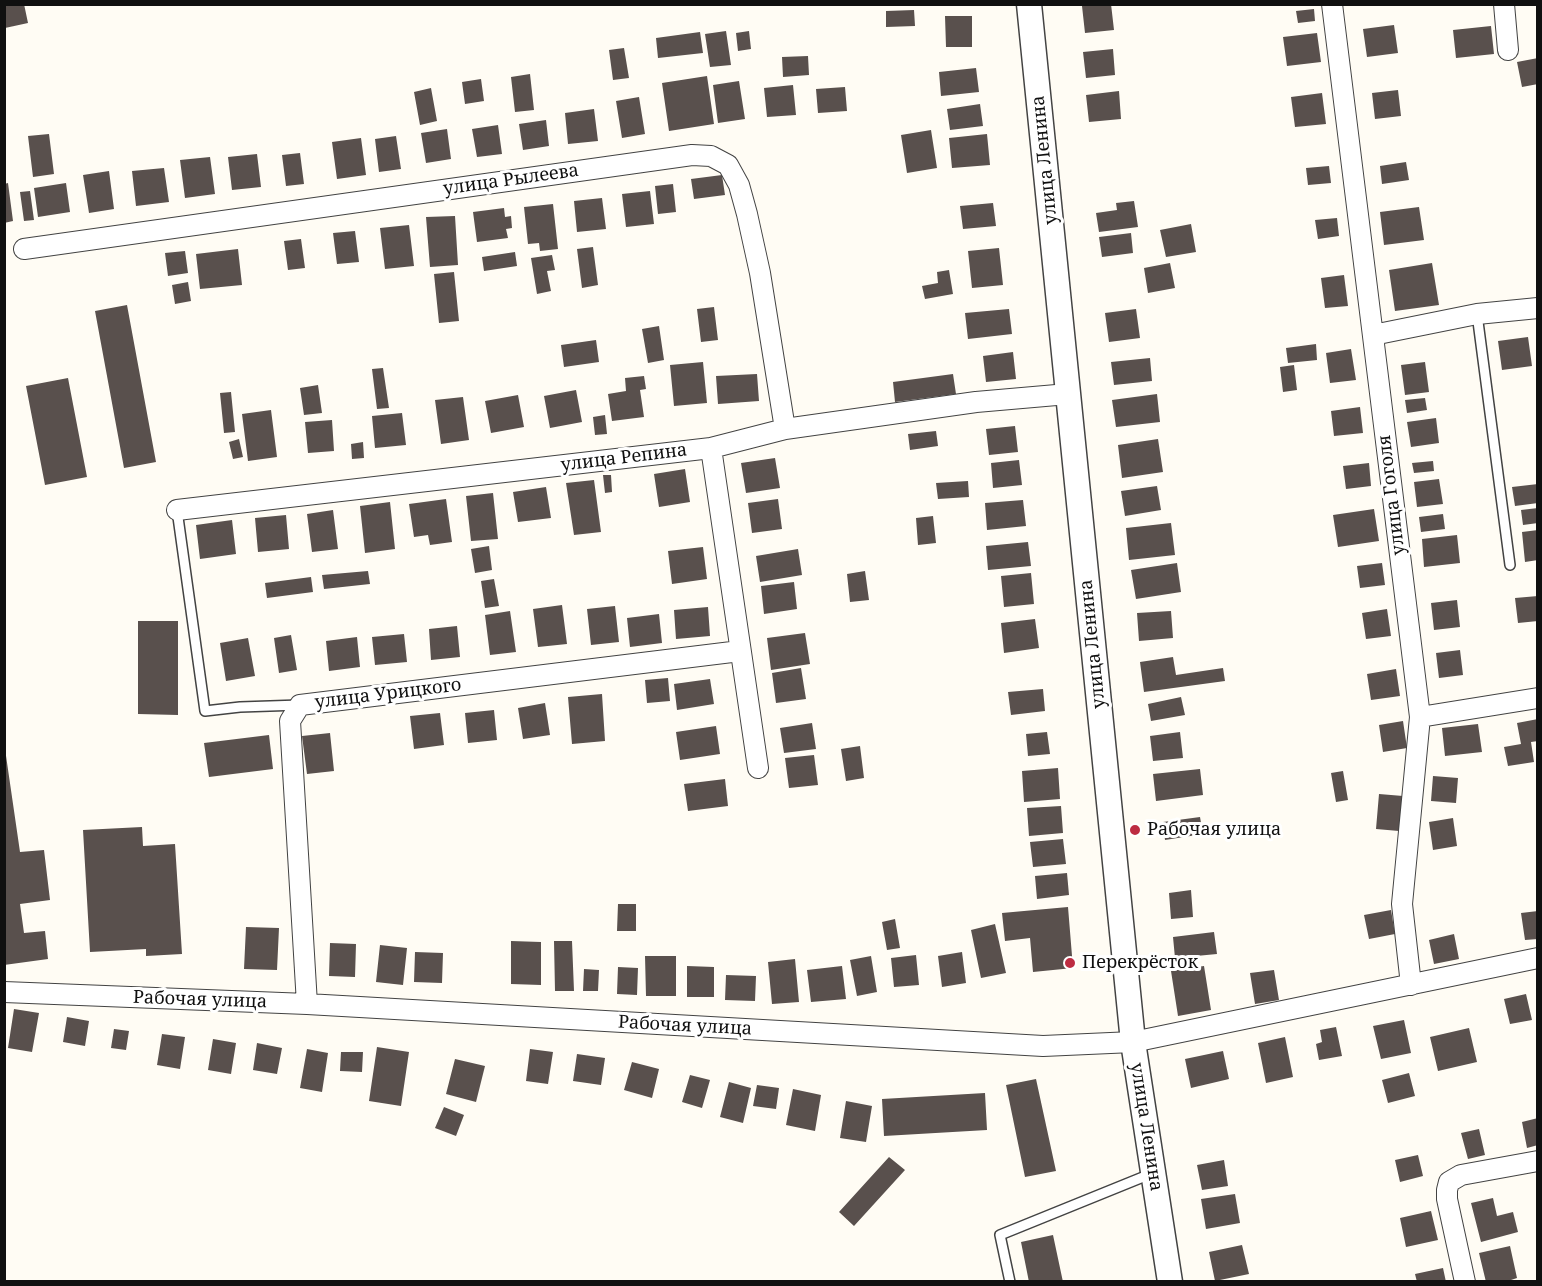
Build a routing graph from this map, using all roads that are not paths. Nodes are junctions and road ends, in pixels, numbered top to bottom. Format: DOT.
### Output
graph roads {
  1 [pos="1029,4"];
  2 [pos="1332,4"];
  3 [pos="1504,4"];
  4 [pos="1508,50"];
  5 [pos="24,249"];
  6 [pos="1538,308"];
  7 [pos="1478,314"];
  8 [pos="1373,334"];
  9 [pos="1068,394"];
  10 [pos="785,429"];
  11 [pos="711,448"];
  12 [pos="177,510"];
  13 [pos="1510,565"];
  14 [pos="740,651"];
  15 [pos="1538,698"];
  16 [pos="300,705"];
  17 [pos="1420,717"];
  18 [pos="758,768"];
  19 [pos="1538,958"];
  20 [pos="1411,985"];
  21 [pos="4,992"];
  22 [pos="307,1004"];
  23 [pos="1132,1042"];
  24 [pos="1538,1161"];
  25 [pos="1153,1173"];
  26 [pos="1010,1281"];
  27 [pos="1170,1281"];
  28 [pos="1466,1281"];
  1 -- 9 [label="street, улица Ленина"];
  2 -- 8 [label="street, улица Гоголя"];
  3 -- 4 [label="street"];
  5 -- 10 [label="street, улица Рылеева"];
  6 -- 7 [label="street"];
  7 -- 8 [label="street"];
  7 -- 13 [label="lane"];
  8 -- 17 [label="street, улица Гоголя"];
  9 -- 10 [label="street, улица Репина"];
  9 -- 23 [label="street, улица Ленина"];
  10 -- 11 [label="street, улица Репина"];
  11 -- 12 [label="street, улица Репина"];
  11 -- 14 [label="street"];
  12 -- 16 [label="lane"];
  14 -- 16 [label="street, улица Урицкого"];
  14 -- 18 [label="street"];
  15 -- 17 [label="street"];
  16 -- 22 [label="street, улица Урицкого"];
  17 -- 20 [label="street, улица Гоголя"];
  19 -- 20 [label="street, Рабочая улица"];
  20 -- 23 [label="street, Рабочая улица"];
  21 -- 22 [label="street, Рабочая улица"];
  22 -- 23 [label="street, Рабочая улица"];
  23 -- 25 [label="street, улица Ленина"];
  24 -- 28 [label="street"];
  25 -- 26 [label="lane"];
  25 -- 27 [label="street, улица Ленина"];
}
